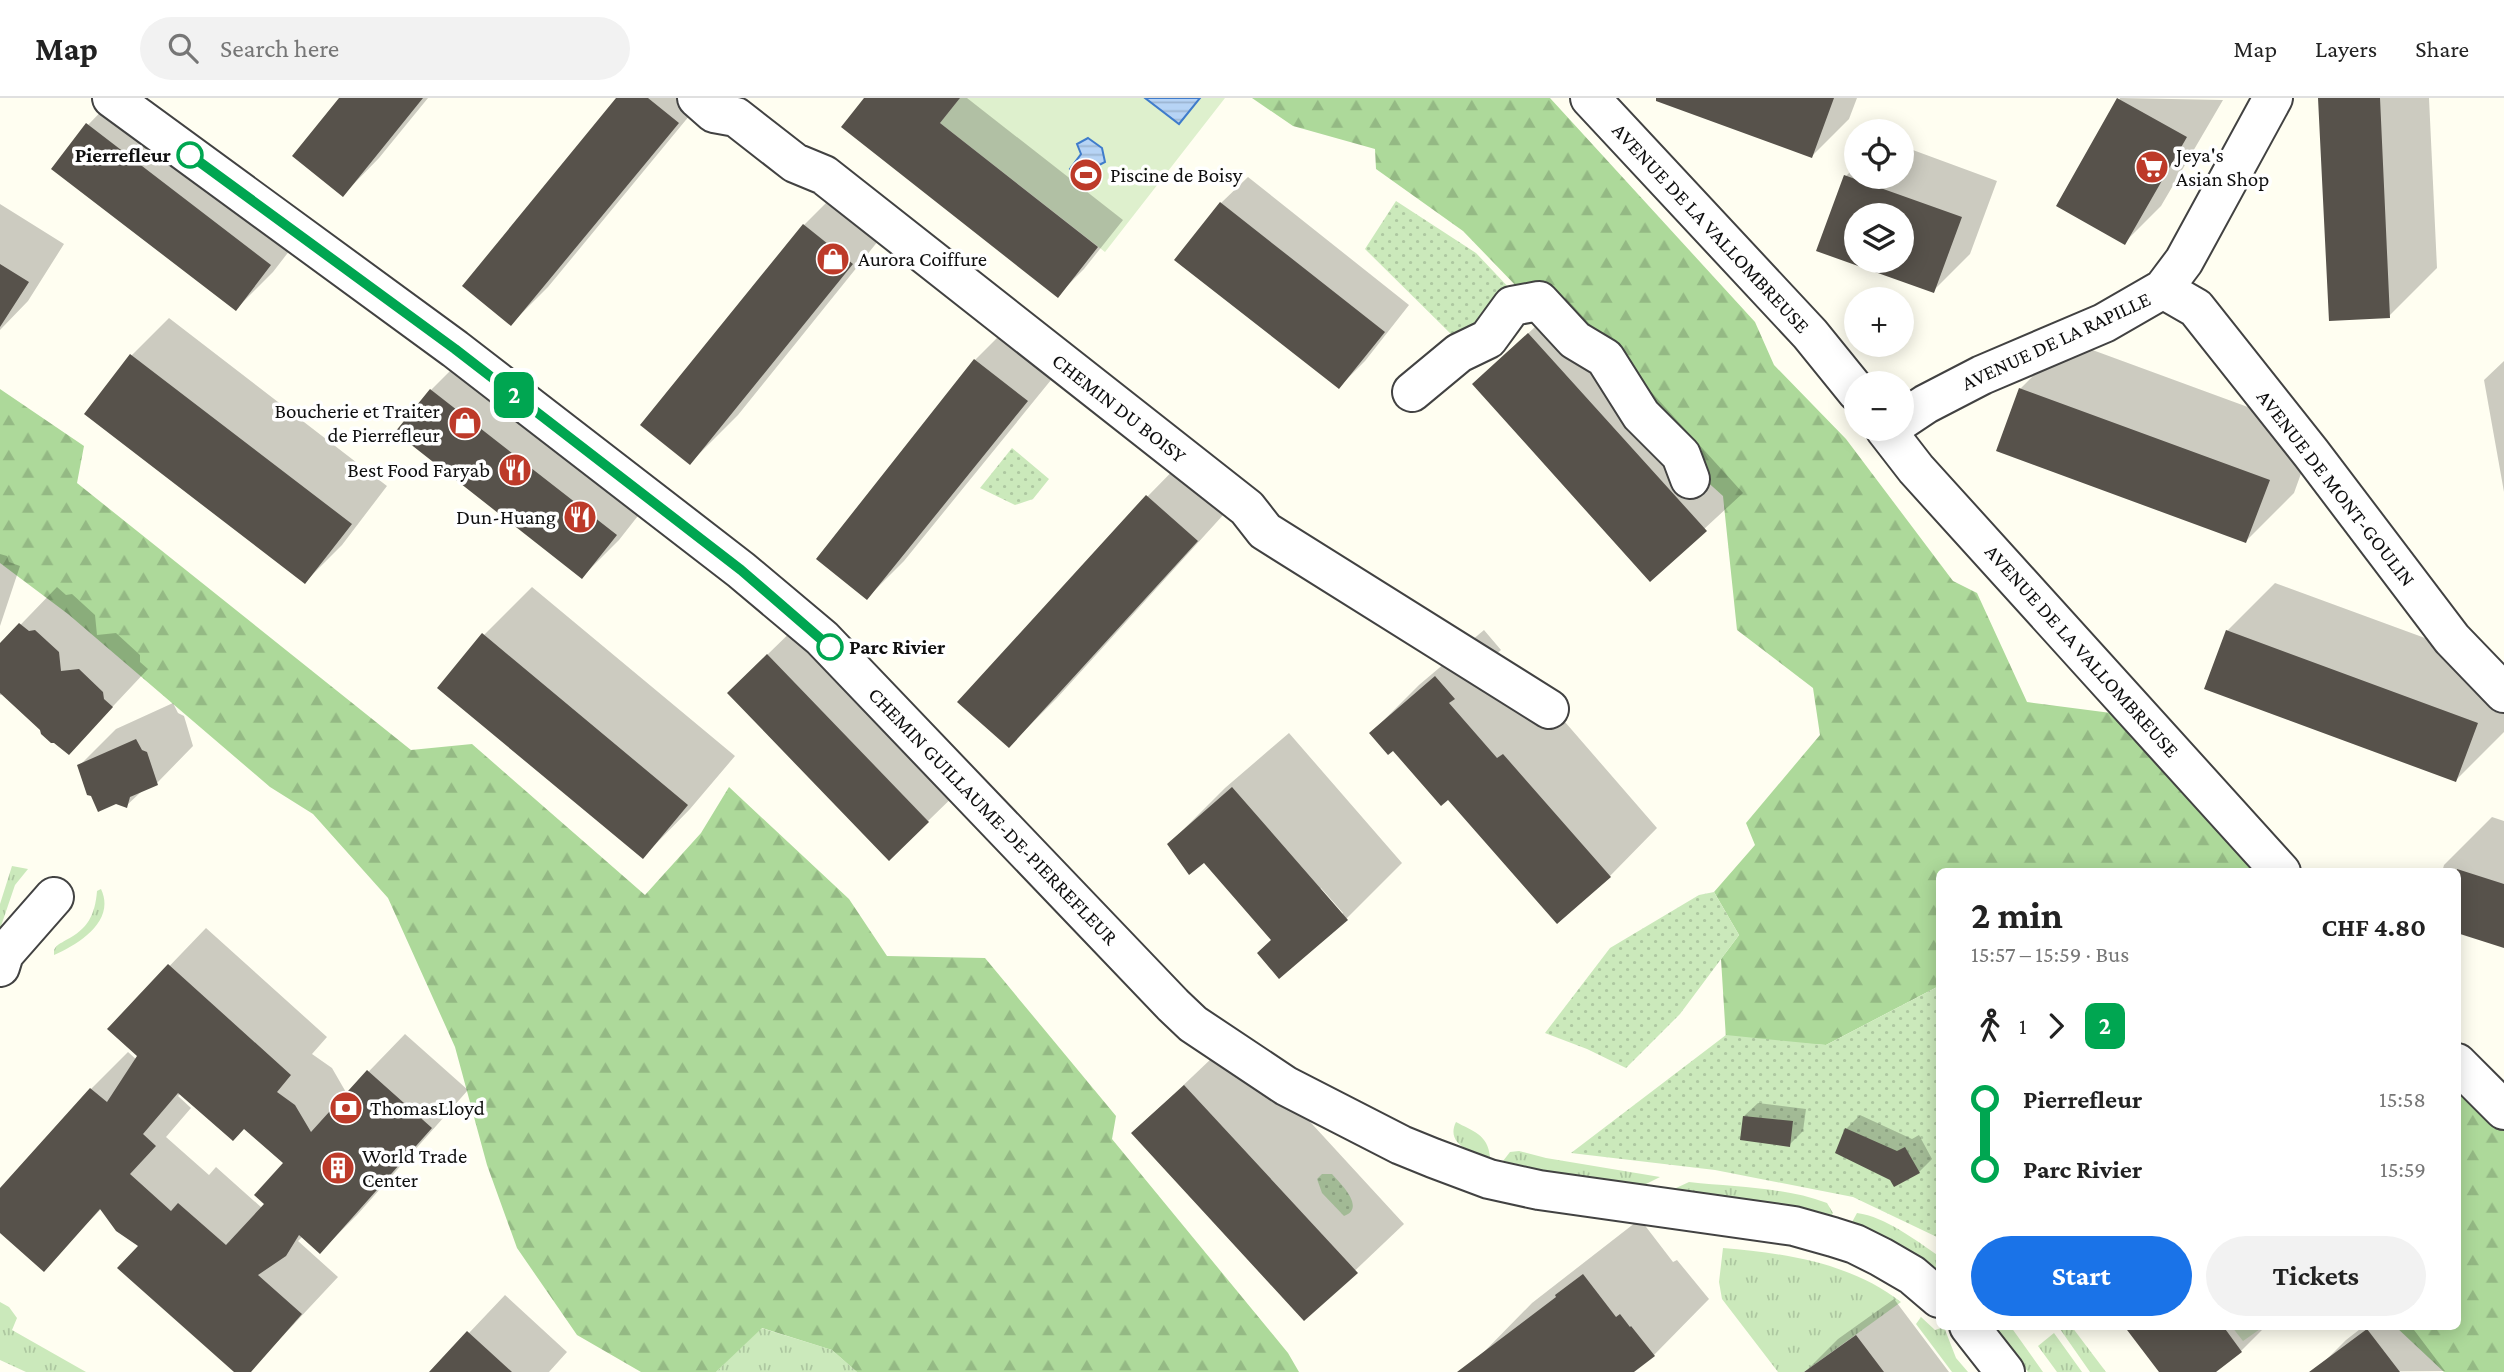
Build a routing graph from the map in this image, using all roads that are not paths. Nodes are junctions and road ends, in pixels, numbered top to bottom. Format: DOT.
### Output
graph roads {
  1 [pos="112,98"];
  2 [pos="697,98"];
  3 [pos="1590,98"];
  4 [pos="2273,98"];
  5 [pos="2163,289"];
  6 [pos="1844,376"];
  7 [pos="1412,392"];
  8 [pos="1914,412"];
  9 [pos="1899,441"];
  10 [pos="1690,479"];
  11 [pos="2504,693"];
  12 [pos="1549,709"];
  13 [pos="2277,868"];
  14 [pos="54,897"];
  15 [pos="2,961"];
  16 [pos="2461,1067"];
  17 [pos="2504,1111"];
  18 [pos="1936,1295"];
  19 [pos="1972,1330"];
  20 [pos="2005,1372"];
  1 -- 18 [label="street, CHEMIN GUILLAUME-DE-PIERREFLEUR"];
  2 -- 12 [label="street, CHEMIN DU BOISY"];
  3 -- 6 [label="street, AVENUE DE LA VALLOMBREUSE"];
  4 -- 5 [label="street, AVENUE DE LA RAPILLE"];
  5 -- 8 [label="street, AVENUE DE LA RAPILLE"];
  5 -- 11 [label="street, AVENUE DE MONT-GOULIN"];
  7 -- 10 [label="street"];
  9 -- 13 [label="street, AVENUE DE LA VALLOMBREUSE"];
  14 -- 15 [label="street"];
  16 -- 17 [label="street"];
  19 -- 20 [label="street"];
}
